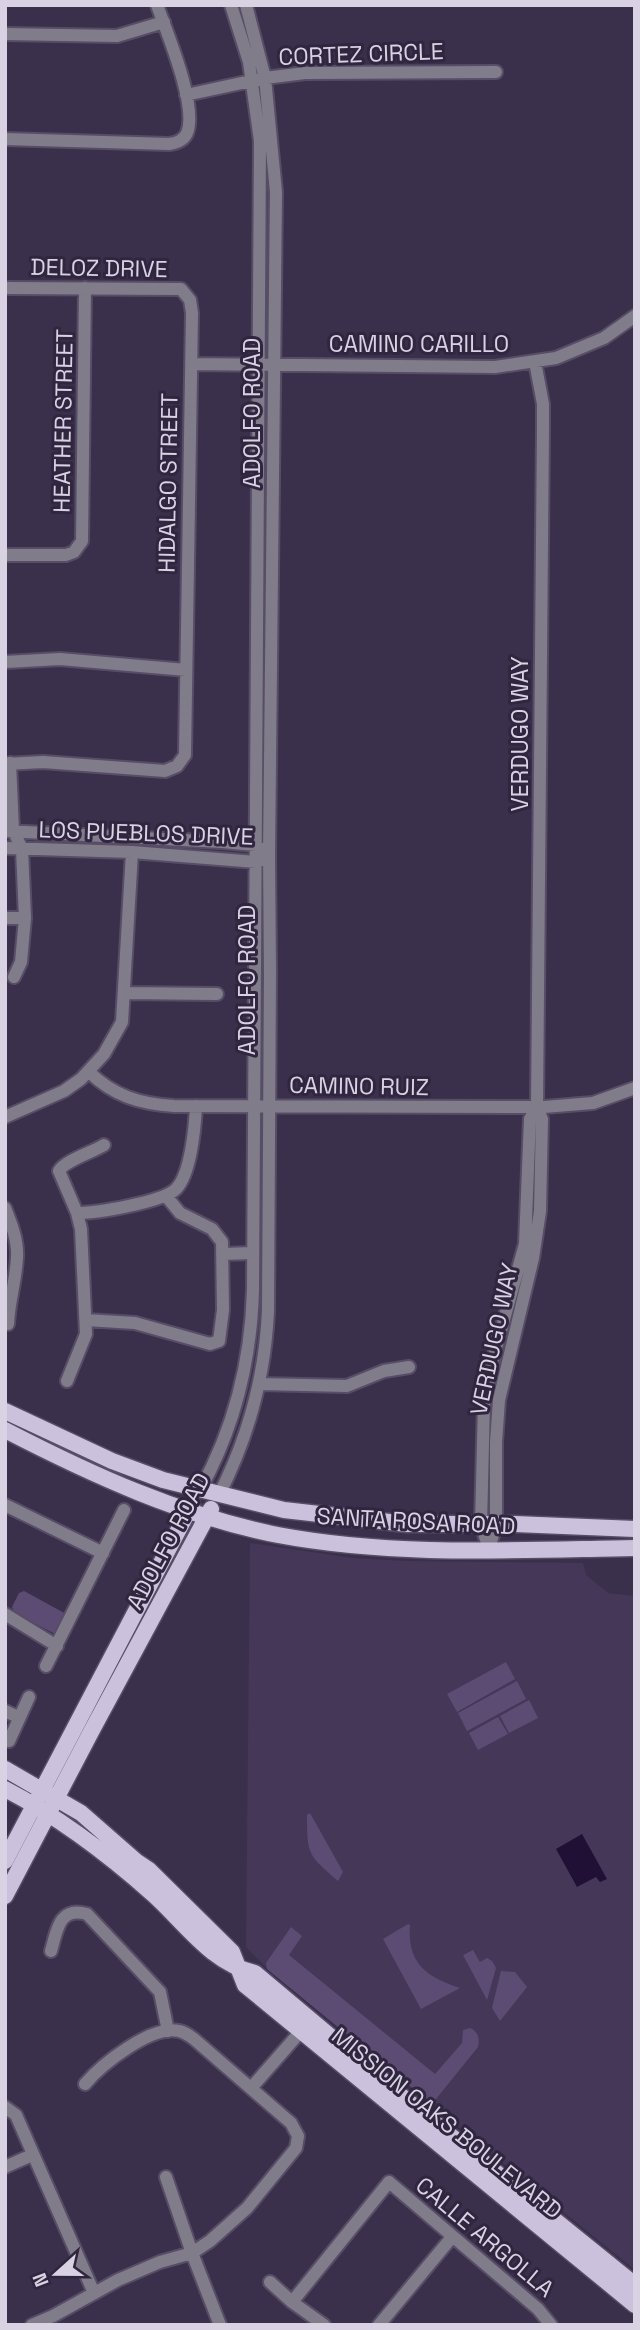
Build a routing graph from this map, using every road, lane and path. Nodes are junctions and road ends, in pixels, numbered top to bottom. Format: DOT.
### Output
graph roads {
  1 [pos="158,5"];
  2 [pos="231,5"];
  3 [pos="246,5"];
  4 [pos="164,23"];
  5 [pos="5,34"];
  6 [pos="496,72"];
  7 [pos="259,80"];
  8 [pos="186,95"];
  9 [pos="5,139"];
  10 [pos="5,288"];
  11 [pos="85,288"];
  12 [pos="188,298"];
  13 [pos="635,316"];
  14 [pos="535,362"];
  15 [pos="191,364"];
  16 [pos="260,365"];
  17 [pos="275,365"];
  18 [pos="5,555"];
  19 [pos="5,662"];
  20 [pos="186,670"];
  21 [pos="8,764"];
  22 [pos="9,831"];
  23 [pos="256,845"];
  24 [pos="5,848"];
  25 [pos="22,849"];
  26 [pos="132,852"];
  27 [pos="269,856"];
  28 [pos="256,862"];
  29 [pos="5,918"];
  30 [pos="25,918"];
  31 [pos="15,977"];
  32 [pos="125,993"];
  33 [pos="216,993"];
  34 [pos="89,1072"];
  35 [pos="635,1088"];
  36 [pos="196,1106"];
  37 [pos="254,1106"];
  38 [pos="270,1106"];
  39 [pos="537,1107"];
  40 [pos="5,1117"];
  41 [pos="104,1145"];
  42 [pos="166,1196"];
  43 [pos="5,1208"];
  44 [pos="77,1213"];
  45 [pos="252,1253"];
  46 [pos="223,1254"];
  47 [pos="86,1320"];
  48 [pos="8,1324"];
  49 [pos="409,1367"];
  50 [pos="67,1381"];
  51 [pos="260,1384"];
  52 [pos="5,1411"];
  53 [pos="5,1430"];
  54 [pos="200,1490"];
  55 [pos="219,1495"];
  56 [pos="5,1505"];
  57 [pos="124,1510"];
  58 [pos="188,1511"];
  59 [pos="207,1517"];
  60 [pos="489,1524"];
  61 [pos="635,1529"];
  62 [pos="635,1548"];
  63 [pos="489,1549"];
  64 [pos="103,1553"];
  65 [pos="5,1614"];
  66 [pos="57,1646"];
  67 [pos="46,1666"];
  68 [pos="29,1697"];
  69 [pos="5,1711"];
  70 [pos="18,1717"];
  71 [pos="9,1741"];
  72 [pos="5,1769"];
  73 [pos="5,1789"];
  74 [pos="51,1794"];
  75 [pos="42,1810"];
  76 [pos="5,1861"];
  77 [pos="5,1896"];
  78 [pos="51,1951"];
  79 [pos="238,1970"];
  80 [pos="295,2026"];
  81 [pos="168,2031"];
  82 [pos="85,2084"];
  83 [pos="252,2087"];
  84 [pos="10,2111"];
  85 [pos="426,2116"];
  86 [pos="32,2155"];
  87 [pos="5,2167"];
  88 [pos="166,2177"];
  89 [pos="452,2237"];
  90 [pos="192,2253"];
  91 [pos="270,2282"];
  92 [pos="635,2285"];
  93 [pos="94,2293"];
  94 [pos="292,2302"];
  95 [pos="635,2305"];
  96 [pos="32,2325"];
  97 [pos="220,2325"];
  98 [pos="324,2325"];
  99 [pos="379,2325"];
  100 [pos="551,2325"];
  1 -- 4 [label="street"];
  2 -- 7 [label="street, ADOLFO ROAD"];
  3 -- 7 [label="street, ADOLFO ROAD"];
  4 -- 5 [label="street"];
  4 -- 8 [label="street"];
  6 -- 7 [label="street, CORTEZ CIRCLE"];
  7 -- 8 [label="street, CORTEZ CIRCLE"];
  7 -- 16 [label="street, ADOLFO ROAD"];
  7 -- 17 [label="street, ADOLFO ROAD"];
  8 -- 9 [label="street"];
  10 -- 11 [label="street, DELOZ DRIVE"];
  11 -- 12 [label="street, DELOZ DRIVE"];
  11 -- 18 [label="street, HEATHER STREET"];
  12 -- 15 [label="street, HIDALGO STREET"];
  13 -- 14 [label="street, CAMINO CARILLO"];
  14 -- 17 [label="street, CAMINO CARILLO"];
  14 -- 39 [label="street, VERDUGO WAY"];
  15 -- 16 [label="street, CAMINO CARILLO"];
  15 -- 20 [label="street, HIDALGO STREET"];
  16 -- 17 [label="street, CAMINO CARILLO"];
  16 -- 23 [label="street, ADOLFO ROAD"];
  17 -- 27 [label="street, ADOLFO ROAD"];
  19 -- 20 [label="street"];
  20 -- 21 [label="street, HIDALGO STREET"];
  21 -- 22 [label="street"];
  22 -- 23 [label="street, LOS PUEBLOS DRIVE"];
  22 -- 25 [label="street"];
  23 -- 27 [label="street, LOS PUEBLOS DRIVE"];
  23 -- 28 [label="street, ADOLFO ROAD"];
  24 -- 25 [label="street, LOS PUEBLOS DRIVE"];
  25 -- 26 [label="street, LOS PUEBLOS DRIVE"];
  25 -- 30 [label="street"];
  26 -- 28 [label="street, LOS PUEBLOS DRIVE"];
  26 -- 32 [label="street"];
  27 -- 28 [label="street, LOS PUEBLOS DRIVE"];
  27 -- 38 [label="street, ADOLFO ROAD"];
  28 -- 37 [label="street, ADOLFO ROAD"];
  29 -- 30 [label="street"];
  30 -- 31 [label="street"];
  32 -- 33 [label="street"];
  32 -- 34 [label="street"];
  34 -- 36 [label="street, CAMINO RUIZ"];
  34 -- 40 [label="street"];
  35 -- 39 [label="street, CAMINO RUIZ"];
  36 -- 37 [label="street, CAMINO RUIZ"];
  36 -- 42 [label="street"];
  37 -- 38 [label="street, CAMINO RUIZ"];
  37 -- 45 [label="street, ADOLFO ROAD"];
  38 -- 39 [label="street, CAMINO RUIZ"];
  38 -- 51 [label="street, ADOLFO ROAD"];
  39 -- 60 [label="street, VERDUGO WAY"];
  41 -- 44 [label="street"];
  42 -- 44 [label="street"];
  42 -- 46 [label="street"];
  43 -- 48 [label="street"];
  44 -- 47 [label="street"];
  45 -- 46 [label="street"];
  45 -- 54 [label="street, ADOLFO ROAD"];
  46 -- 47 [label="street"];
  47 -- 50 [label="street"];
  49 -- 51 [label="street"];
  51 -- 55 [label="street, ADOLFO ROAD"];
  52 -- 54 [label="main road, SANTA ROSA ROAD"];
  53 -- 58 [label="main road, SANTA ROSA ROAD"];
  54 -- 55 [label="main road, SANTA ROSA ROAD"];
  54 -- 58 [label="main road, ADOLFO ROAD"];
  55 -- 59 [label="main road, ADOLFO ROAD"];
  55 -- 60 [label="main road, SANTA ROSA ROAD"];
  56 -- 64 [label="street"];
  57 -- 64 [label="street"];
  58 -- 59 [label="main road, SANTA ROSA ROAD"];
  58 -- 74 [label="main road, ADOLFO ROAD"];
  59 -- 63 [label="main road, SANTA ROSA ROAD"];
  59 -- 74 [label="main road, ADOLFO ROAD"];
  60 -- 61 [label="main road, SANTA ROSA ROAD"];
  60 -- 63 [label="street, VERDUGO WAY"];
  62 -- 63 [label="main road, SANTA ROSA ROAD"];
  64 -- 66 [label="street"];
  65 -- 66 [label="street"];
  66 -- 67 [label="street"];
  68 -- 70 [label="street"];
  69 -- 70 [label="street"];
  70 -- 71 [label="street"];
  72 -- 74 [label="main road, MISSION OAKS BOULEVARD"];
  73 -- 75 [label="main road, MISSION OAKS BOULEVARD"];
  74 -- 75 [label="main road, ADOLFO ROAD"];
  74 -- 79 [label="main road, MISSION OAKS BOULEVARD"];
  75 -- 76 [label="main road, ADOLFO ROAD"];
  75 -- 77 [label="main road, ADOLFO ROAD"];
  75 -- 79 [label="main road, MISSION OAKS BOULEVARD"];
  78 -- 81 [label="street"];
  79 -- 80 [label="main road, MISSION OAKS BOULEVARD"];
  79 -- 85 [label="main road, MISSION OAKS BOULEVARD"];
  80 -- 83 [label="street"];
  80 -- 85 [label="main road"];
  80 -- 95 [label="main road, MISSION OAKS BOULEVARD"];
  81 -- 82 [label="street"];
  81 -- 83 [label="street"];
  83 -- 90 [label="street"];
  84 -- 86 [label="street"];
  85 -- 92 [label="main road, MISSION OAKS BOULEVARD"];
  86 -- 87 [label="street"];
  86 -- 93 [label="street"];
  88 -- 90 [label="street"];
  89 -- 94 [label="street, CALLE ARGOLLA"];
  89 -- 99 [label="street"];
  89 -- 100 [label="street, CALLE ARGOLLA"];
  90 -- 93 [label="street"];
  90 -- 97 [label="street"];
  91 -- 94 [label="street"];
  93 -- 96 [label="street"];
  94 -- 98 [label="street"];
}
